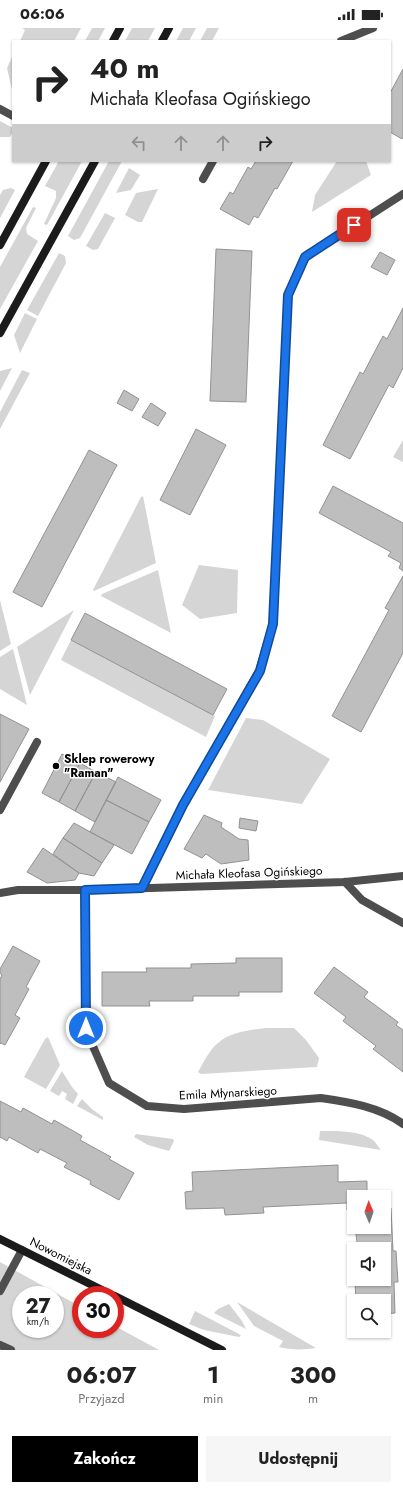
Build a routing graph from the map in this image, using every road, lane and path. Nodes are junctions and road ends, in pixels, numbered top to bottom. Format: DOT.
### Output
graph roads {
  1 [pos="120,28"];
  2 [pos="169,28"];
  3 [pos="373,28"];
  4 [pos="114,40"];
  5 [pos="163,40"];
  6 [pos="343,40"];
  7 [pos="0,109"];
  8 [pos="12,115"];
  9 [pos="45,162"];
  10 [pos="94,162"];
  11 [pos="212,162"];
  12 [pos="203,179"];
  13 [pos="403,194"];
  14 [pos="0,245"];
  15 [pos="0,333"];
  16 [pos="37,742"];
  17 [pos="0,810"];
  18 [pos="403,876"];
  19 [pos="345,882"];
  20 [pos="142,888"];
  21 [pos="85,890"];
  22 [pos="0,893"];
  23 [pos="403,923"];
  24 [pos="403,1124"];
  25 [pos="0,1239"];
  26 [pos="22,1250"];
  27 [pos="94,1286"];
  28 [pos="0,1291"];
  29 [pos="124,1301"];
  30 [pos="0,1345"];
  31 [pos="218,1349"];
  32 [pos="11,1350"];
  1 -- 4 [label="main road"];
  2 -- 5 [label="main road"];
  3 -- 6 [label="street"];
  7 -- 8 [label="street"];
  9 -- 14 [label="main road"];
  10 -- 15 [label="main road"];
  11 -- 12 [label="street"];
  13 -- 20 [label="street"];
  16 -- 17 [label="street"];
  18 -- 19 [label="street, Michała Kleofasa Ogińskiego"];
  19 -- 20 [label="street, Michała Kleofasa Ogińskiego"];
  19 -- 23 [label="street"];
  20 -- 21 [label="street, Michała Kleofasa Ogińskiego"];
  21 -- 22 [label="street, Michała Kleofasa Ogińskiego"];
  21 -- 24 [label="street, Emila Młynarskiego"];
  25 -- 26 [label="main road, Nowomiejska"];
  26 -- 27 [label="main road, Nowomiejska"];
  26 -- 28 [label="street"];
  29 -- 31 [label="main road"];
  30 -- 32 [label="street"];
}
